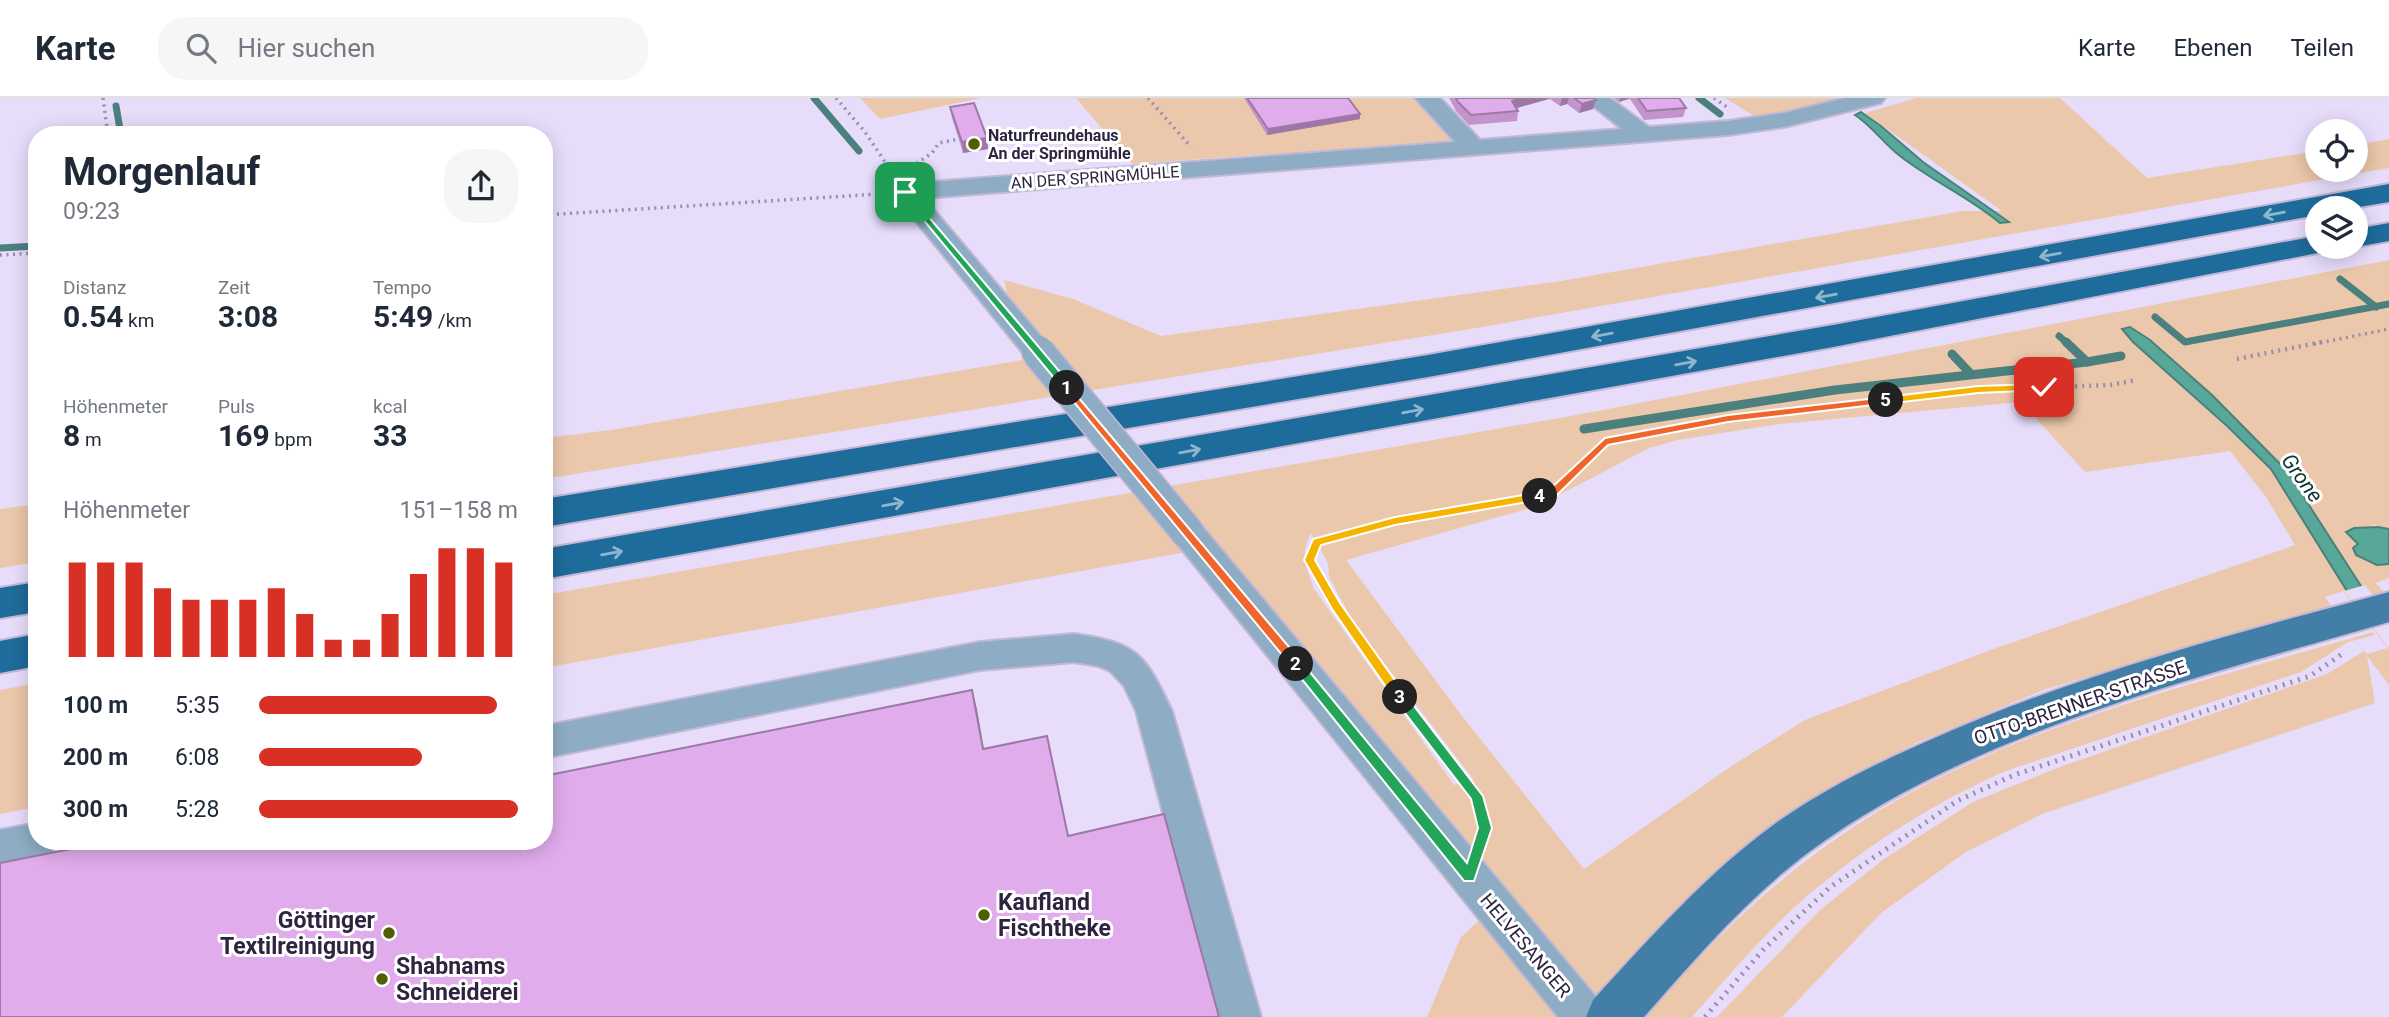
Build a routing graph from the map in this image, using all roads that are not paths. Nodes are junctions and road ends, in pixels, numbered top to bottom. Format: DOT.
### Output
graph roads {
  1 [pos="1427,98"];
  2 [pos="1595,98"];
  3 [pos="1872,98"];
  4 [pos="1645,135"];
  5 [pos="1474,148"];
  6 [pos="901,185"];
  7 [pos="2389,193"];
  8 [pos="2389,232"];
  9 [pos="2368,236"];
  10 [pos="2305,247"];
  11 [pos="553,512"];
  12 [pos="553,562"];
  13 [pos="28,598"];
  14 [pos="0,603"];
  15 [pos="2389,607"];
  16 [pos="28,652"];
  17 [pos="0,657"];
  18 [pos="553,740"];
  19 [pos="28,843"];
  20 [pos="0,848"];
  21 [pos="1239,1017"];
  22 [pos="1585,1017"];
  23 [pos="1611,1017"];
  1 -- 5 [label="street"];
  2 -- 4 [label="street"];
  3 -- 4 [label="street, AN DER SPRINGMÜHLE"];
  4 -- 5 [label="street, AN DER SPRINGMÜHLE"];
  5 -- 6 [label="street, AN DER SPRINGMÜHLE"];
  6 -- 22 [label="street, HELVESANGER, bridge"];
  7 -- 11 [label="highway, one-way"];
  8 -- 9 [label="highway"];
  12 -- 10 [label="highway, one-way"];
  13 -- 14 [label="highway"];
  15 -- 23 [label="main road, OTTO-BRENNER-STRASSE"];
  16 -- 17 [label="highway"];
  18 -- 21 [label="street"];
  19 -- 20 [label="street"];
}
